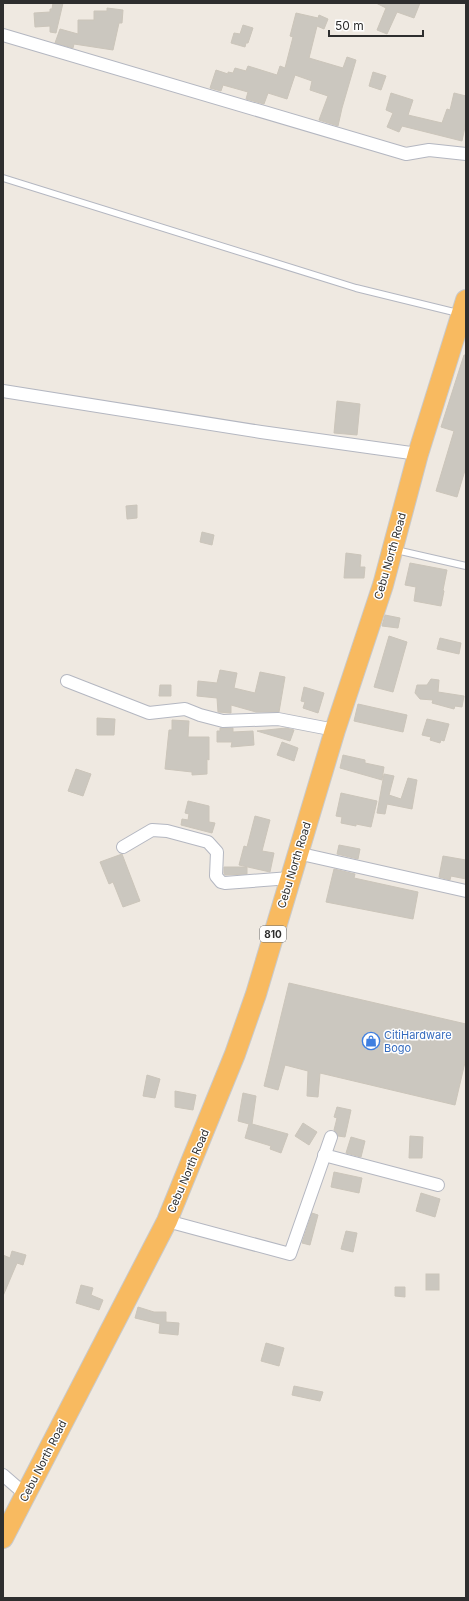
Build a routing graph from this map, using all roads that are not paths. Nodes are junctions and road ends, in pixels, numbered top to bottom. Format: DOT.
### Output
graph roads {
  1 [pos="3,35"];
  2 [pos="466,154"];
  3 [pos="3,178"];
  4 [pos="464,307"];
  5 [pos="3,391"];
  6 [pos="418,454"];
  7 [pos="392,550"];
  8 [pos="466,566"];
  9 [pos="67,681"];
  10 [pos="335,730"];
  11 [pos="123,847"];
  12 [pos="297,854"];
  13 [pos="290,878"];
  14 [pos="466,891"];
  15 [pos="331,1137"];
  16 [pos="324,1155"];
  17 [pos="438,1184"];
  18 [pos="167,1221"];
  19 [pos="3,1475"];
  20 [pos="26,1494"];
  21 [pos="3,1538"];
  1 -- 2 [label="street"];
  3 -- 4 [label="lane"];
  4 -- 6 [label="highway, Cebu North Road / 810"];
  5 -- 6 [label="street"];
  6 -- 7 [label="highway, Cebu North Road / 810"];
  7 -- 8 [label="lane"];
  7 -- 10 [label="highway, Cebu North Road / 810"];
  9 -- 10 [label="street"];
  10 -- 12 [label="highway, Cebu North Road / 810"];
  11 -- 13 [label="street"];
  12 -- 13 [label="highway, Cebu North Road / 810"];
  12 -- 14 [label="street"];
  13 -- 18 [label="highway, Cebu North Road / 810"];
  15 -- 16 [label="street"];
  16 -- 17 [label="street"];
  16 -- 18 [label="street"];
  18 -- 20 [label="highway, Cebu North Road / 810"];
  19 -- 20 [label="street"];
  20 -- 21 [label="highway, Cebu North Road / 810"];
}
